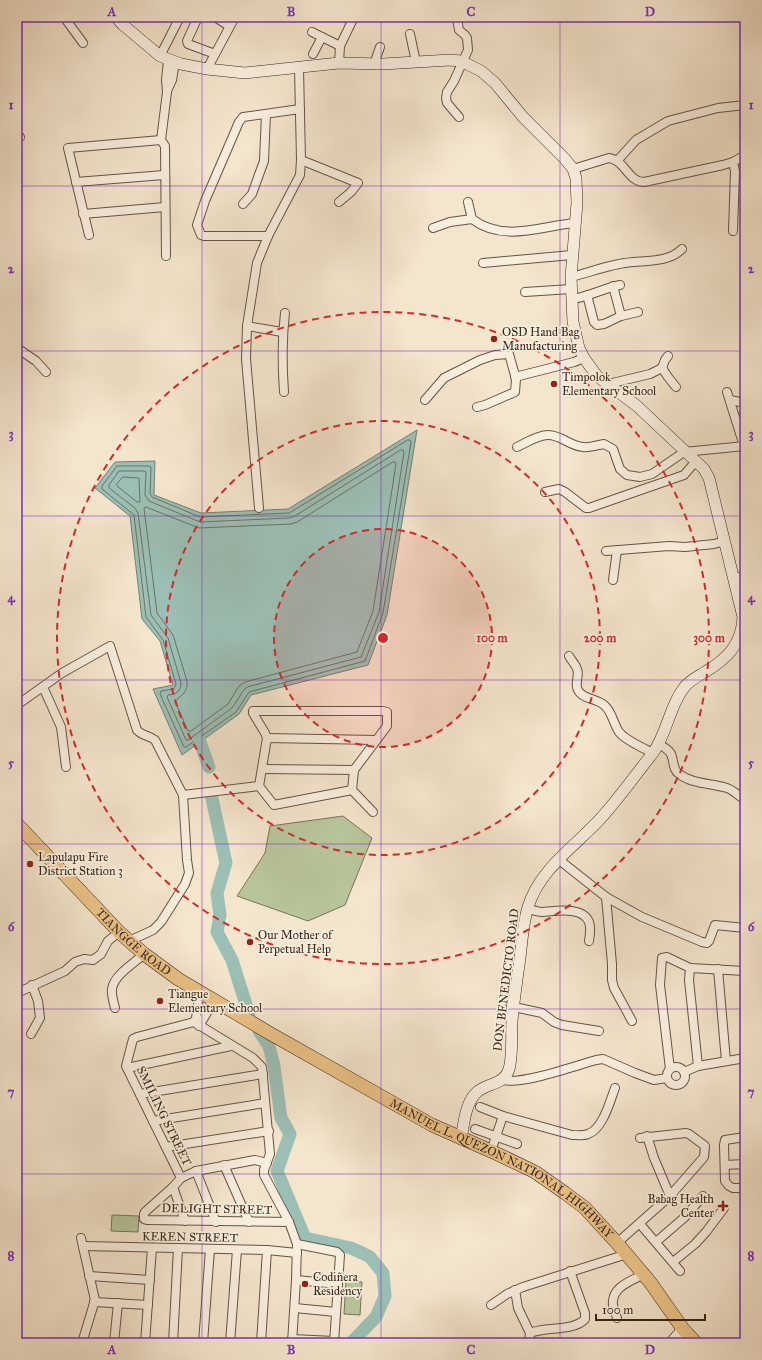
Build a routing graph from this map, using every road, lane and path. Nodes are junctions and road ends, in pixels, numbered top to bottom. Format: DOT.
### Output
graph roads {
  1 [pos="64,17"];
  2 [pos="116,17"];
  3 [pos="180,17"];
  4 [pos="198,17"];
  5 [pos="215,17"];
  6 [pos="235,17"];
  7 [pos="344,17"];
  8 [pos="457,18"];
  9 [pos="353,19"];
  10 [pos="230,26"];
  11 [pos="312,32"];
  12 [pos="410,34"];
  13 [pos="322,37"];
  14 [pos="83,42"];
  15 [pos="340,46"];
  16 [pos="380,47"];
  17 [pos="215,54"];
  18 [pos="313,54"];
  19 [pos="168,59"];
  20 [pos="462,61"];
  21 [pos="416,62"];
  22 [pos="339,63"];
  23 [pos="374,64"];
  24 [pos="299,68"];
  25 [pos="207,69"];
  26 [pos="745,105"];
  27 [pos="300,109"];
  28 [pos="266,114"];
  29 [pos="458,117"];
  30 [pos="161,140"];
  31 [pos="745,154"];
  32 [pos="301,160"];
  33 [pos="617,161"];
  34 [pos="733,162"];
  35 [pos="573,169"];
  36 [pos="164,175"];
  37 [pos="76,182"];
  38 [pos="339,202"];
  39 [pos="468,202"];
  40 [pos="244,204"];
  41 [pos="165,207"];
  42 [pos="84,214"];
  43 [pos="472,219"];
  44 [pos="575,223"];
  45 [pos="433,228"];
  46 [pos="733,231"];
  47 [pos="89,235"];
  48 [pos="268,236"];
  49 [pos="682,249"];
  50 [pos="572,255"];
  51 [pos="166,256"];
  52 [pos="483,263"];
  53 [pos="571,277"];
  54 [pos="525,292"];
  55 [pos="572,294"];
  56 [pos="587,295"];
  57 [pos="638,312"];
  58 [pos="285,313"];
  59 [pos="621,316"];
  60 [pos="247,326"];
  61 [pos="282,332"];
  62 [pos="17,348"];
  63 [pos="668,356"];
  64 [pos="584,358"];
  65 [pos="662,368"];
  66 [pos="46,372"];
  67 [pos="515,377"];
  68 [pos="608,384"];
  69 [pos="676,386"];
  70 [pos="284,392"];
  71 [pos="424,400"];
  72 [pos="745,402"];
  73 [pos="477,407"];
  74 [pos="745,446"];
  75 [pos="516,447"];
  76 [pos="684,452"];
  77 [pos="696,461"];
  78 [pos="545,492"];
  79 [pos="259,508"];
  80 [pos="725,541"];
  81 [pos="617,550"];
  82 [pos="606,551"];
  83 [pos="740,577"];
  84 [pos="613,580"];
  85 [pos="744,617"];
  86 [pos="743,631"];
  87 [pos="569,656"];
  88 [pos="42,687"];
  89 [pos="17,705"];
  90 [pos="267,738"];
  91 [pos="376,740"];
  92 [pos="656,748"];
  93 [pos="66,767"];
  94 [pos="263,769"];
  95 [pos="354,770"];
  96 [pos="259,786"];
  97 [pos="352,790"];
  98 [pos="183,795"];
  99 [pos="745,800"];
  100 [pos="373,812"];
  101 [pos="17,824"];
  102 [pos="558,859"];
  103 [pos="606,897"];
  104 [pos="527,908"];
  105 [pos="745,928"];
  106 [pos="119,932"];
  107 [pos="129,941"];
  108 [pos="589,941"];
  109 [pos="144,954"];
  110 [pos="690,968"];
  111 [pos="718,969"];
  112 [pos="745,971"];
  113 [pos="32,985"];
  114 [pos="200,992"];
  115 [pos="17,993"];
  116 [pos="214,1000"];
  117 [pos="514,1007"];
  118 [pos="115,1008"];
  119 [pos="632,1021"];
  120 [pos="196,1024"];
  121 [pos="599,1031"];
  122 [pos="31,1034"];
  123 [pos="271,1034"];
  124 [pos="231,1046"];
  125 [pos="745,1058"];
  126 [pos="726,1061"];
  127 [pos="698,1066"];
  128 [pos="127,1067"];
  129 [pos="670,1069"];
  130 [pos="263,1071"];
  131 [pos="684,1072"];
  132 [pos="667,1078"];
  133 [pos="503,1080"];
  134 [pos="615,1088"];
  135 [pos="140,1094"];
  136 [pos="265,1103"];
  137 [pos="480,1107"];
  138 [pos="503,1116"];
  139 [pos="153,1121"];
  140 [pos="475,1130"];
  141 [pos="269,1131"];
  142 [pos="496,1137"];
  143 [pos="745,1137"];
  144 [pos="461,1139"];
  145 [pos="517,1144"];
  146 [pos="166,1147"];
  147 [pos="491,1151"];
  148 [pos="267,1163"];
  149 [pos="745,1164"];
  150 [pos="725,1165"];
  151 [pos="224,1166"];
  152 [pos="196,1171"];
  153 [pos="181,1178"];
  154 [pos="173,1187"];
  155 [pos="745,1188"];
  156 [pos="670,1196"];
  157 [pos="703,1196"];
  158 [pos="724,1208"];
  159 [pos="185,1221"];
  160 [pos="216,1222"];
  161 [pos="249,1222"];
  162 [pos="289,1222"];
  163 [pos="640,1224"];
  164 [pos="656,1242"];
  165 [pos="617,1243"];
  166 [pos="297,1244"];
  167 [pos="152,1248"];
  168 [pos="178,1248"];
  169 [pos="210,1249"];
  170 [pos="237,1250"];
  171 [pos="267,1250"];
  172 [pos="297,1253"];
  173 [pos="627,1254"];
  174 [pos="673,1262"];
  175 [pos="570,1271"];
  176 [pos="680,1271"];
  177 [pos="644,1274"];
  178 [pos="90,1276"];
  179 [pos="150,1280"];
  180 [pos="296,1280"];
  181 [pos="338,1284"];
  182 [pos="515,1290"];
  183 [pos="94,1302"];
  184 [pos="118,1304"];
  185 [pos="148,1305"];
  186 [pos="491,1305"];
  187 [pos="295,1308"];
  188 [pos="336,1312"];
  189 [pos="617,1318"];
  190 [pos="683,1329"];
  191 [pos="530,1332"];
  192 [pos="292,1341"];
  193 [pos="334,1342"];
  194 [pos="82,1343"];
  195 [pos="114,1343"];
  196 [pos="145,1343"];
  197 [pos="173,1343"];
  198 [pos="203,1343"];
  199 [pos="230,1343"];
  200 [pos="261,1343"];
  201 [pos="530,1343"];
  202 [pos="671,1343"];
  203 [pos="696,1343"];
  1 -- 14 [label="street"];
  2 -- 19 [label="street"];
  3 -- 19 [label="street"];
  4 -- 17 [label="street"];
  5 -- 10 [label="street"];
  6 -- 10 [label="street"];
  7 -- 9 [label="street"];
  8 -- 20 [label="street"];
  9 -- 15 [label="street"];
  10 -- 17 [label="street"];
  11 -- 13 [label="street"];
  12 -- 21 [label="street"];
  13 -- 15 [label="street"];
  13 -- 18 [label="street"];
  15 -- 22 [label="street"];
  16 -- 23 [label="street"];
  17 -- 25 [label="street"];
  19 -- 25 [label="street"];
  19 -- 30 [label="street"];
  20 -- 21 [label="street"];
  20 -- 29 [label="street"];
  20 -- 35 [label="street"];
  21 -- 23 [label="street"];
  22 -- 23 [label="street"];
  22 -- 24 [label="street"];
  24 -- 25 [label="street"];
  24 -- 27 [label="street"];
  26 -- 33 [label="street"];
  27 -- 28 [label="street"];
  27 -- 32 [label="street"];
  28 -- 40 [label="street"];
  28 -- 48 [label="street"];
  30 -- 36 [label="street"];
  30 -- 37 [label="street"];
  31 -- 34 [label="street"];
  32 -- 38 [label="street"];
  32 -- 48 [label="street"];
  33 -- 34 [label="street"];
  33 -- 35 [label="street"];
  34 -- 46 [label="street"];
  35 -- 44 [label="street, DON BENEDICTO ROAD"];
  36 -- 37 [label="street"];
  36 -- 41 [label="street"];
  37 -- 42 [label="street"];
  39 -- 43 [label="street"];
  41 -- 42 [label="street"];
  41 -- 51 [label="street"];
  42 -- 47 [label="street"];
  43 -- 44 [label="street"];
  43 -- 45 [label="street"];
  44 -- 50 [label="street, DON BENEDICTO ROAD"];
  48 -- 60 [label="street"];
  49 -- 53 [label="street"];
  50 -- 52 [label="street"];
  50 -- 53 [label="street, DON BENEDICTO ROAD"];
  53 -- 55 [label="street, DON BENEDICTO ROAD"];
  54 -- 55 [label="street"];
  55 -- 56 [label="street"];
  55 -- 64 [label="street, DON BENEDICTO ROAD"];
  56 -- 59 [label="street"];
  56 -- 59 [label="street"];
  57 -- 59 [label="street"];
  58 -- 61 [label="street"];
  60 -- 61 [label="street"];
  60 -- 79 [label="street"];
  61 -- 70 [label="street"];
  62 -- 66 [label="street"];
  63 -- 65 [label="street"];
  64 -- 67 [label="street"];
  64 -- 68 [label="street, DON BENEDICTO ROAD"];
  65 -- 68 [label="street"];
  65 -- 69 [label="street"];
  67 -- 71 [label="street"];
  67 -- 73 [label="street"];
  68 -- 76 [label="street, DON BENEDICTO ROAD"];
  72 -- 74 [label="street"];
  74 -- 76 [label="street"];
  75 -- 76 [label="street"];
  76 -- 77 [label="street, DON BENEDICTO ROAD"];
  77 -- 78 [label="street"];
  77 -- 80 [label="street, DON BENEDICTO ROAD"];
  80 -- 81 [label="street"];
  80 -- 83 [label="street, DON BENEDICTO ROAD"];
  81 -- 82 [label="street"];
  81 -- 84 [label="street"];
  83 -- 85 [label="street, DON BENEDICTO ROAD"];
  85 -- 86 [label="street, DON BENEDICTO ROAD"];
  86 -- 92 [label="street, DON BENEDICTO ROAD"];
  87 -- 92 [label="street"];
  88 -- 89 [label="street"];
  88 -- 93 [label="street"];
  88 -- 98 [label="street"];
  90 -- 91 [label="street"];
  90 -- 91 [label="street"];
  90 -- 94 [label="street"];
  91 -- 95 [label="street"];
  92 -- 99 [label="street"];
  92 -- 102 [label="street, DON BENEDICTO ROAD"];
  94 -- 95 [label="street"];
  94 -- 96 [label="street"];
  95 -- 97 [label="street"];
  96 -- 97 [label="street"];
  96 -- 98 [label="street"];
  97 -- 100 [label="street"];
  98 -- 107 [label="street"];
  101 -- 106 [label="main road, TIANGGE ROAD"];
  102 -- 103 [label="street"];
  102 -- 104 [label="street, DON BENEDICTO ROAD"];
  103 -- 105 [label="street"];
  103 -- 119 [label="street"];
  104 -- 108 [label="street"];
  104 -- 117 [label="street, DON BENEDICTO ROAD"];
  106 -- 107 [label="main road, TIANGGE ROAD"];
  106 -- 113 [label="street"];
  107 -- 109 [label="main road, TIANGGE ROAD"];
  109 -- 114 [label="main road, TIANGGE ROAD"];
  109 -- 118 [label="street"];
  110 -- 111 [label="street"];
  110 -- 127 [label="street"];
  110 -- 129 [label="street"];
  111 -- 112 [label="street"];
  111 -- 126 [label="street"];
  113 -- 115 [label="street"];
  113 -- 122 [label="street"];
  114 -- 116 [label="main road, TIANGGE ROAD"];
  114 -- 120 [label="street"];
  116 -- 120 [label="street"];
  116 -- 123 [label="main road, TIANGGE ROAD"];
  117 -- 121 [label="street"];
  117 -- 133 [label="street, DON BENEDICTO ROAD"];
  120 -- 124 [label="street"];
  120 -- 128 [label="street"];
  123 -- 144 [label="main road, MANUEL L. QUEZON NATIONAL HIGHWAY"];
  124 -- 128 [label="street"];
  124 -- 130 [label="street"];
  125 -- 126 [label="street"];
  126 -- 127 [label="street"];
  127 -- 131 [label="street"];
  128 -- 135 [label="street, SMILING STREET"];
  129 -- 131 [label="street"];
  129 -- 132 [label="street"];
  130 -- 135 [label="street"];
  130 -- 136 [label="street"];
  131 -- 132 [label="street"];
  132 -- 133 [label="street"];
  133 -- 144 [label="street"];
  134 -- 138 [label="street"];
  135 -- 139 [label="street, SMILING STREET"];
  136 -- 139 [label="street"];
  136 -- 141 [label="street"];
  137 -- 138 [label="street"];
  138 -- 142 [label="street"];
  139 -- 146 [label="street, SMILING STREET"];
  140 -- 142 [label="street"];
  141 -- 146 [label="street"];
  141 -- 148 [label="street"];
  142 -- 145 [label="street"];
  142 -- 147 [label="street"];
  143 -- 150 [label="street"];
  144 -- 147 [label="main road, MANUEL L. QUEZON NATIONAL HIGHWAY"];
  146 -- 153 [label="street, SMILING STREET"];
  147 -- 165 [label="main road, MANUEL L. QUEZON NATIONAL HIGHWAY"];
  148 -- 151 [label="street"];
  148 -- 162 [label="street"];
  149 -- 150 [label="street"];
  150 -- 155 [label="street"];
  151 -- 152 [label="street"];
  151 -- 161 [label="street"];
  152 -- 153 [label="street"];
  152 -- 160 [label="street"];
  153 -- 154 [label="street"];
  154 -- 159 [label="street"];
  154 -- 159 [label="street, DELIGHT STREET"];
  156 -- 156 [label="street"];
  156 -- 163 [label="street"];
  157 -- 164 [label="street"];
  158 -- 174 [label="street"];
  159 -- 160 [label="street, DELIGHT STREET"];
  160 -- 161 [label="street, DELIGHT STREET"];
  161 -- 162 [label="street, DELIGHT STREET"];
  162 -- 166 [label="street"];
  163 -- 164 [label="street"];
  163 -- 165 [label="street"];
  164 -- 174 [label="street"];
  165 -- 173 [label="main road, MANUEL L. QUEZON NATIONAL HIGHWAY"];
  166 -- 172 [label="street"];
  166 -- 181 [label="street"];
  167 -- 168 [label="street, KEREN STREET"];
  167 -- 178 [label="street, KEREN STREET"];
  167 -- 179 [label="street"];
  168 -- 169 [label="street, KEREN STREET"];
  168 -- 197 [label="street"];
  169 -- 170 [label="street, KEREN STREET"];
  169 -- 198 [label="street"];
  170 -- 171 [label="street, KEREN STREET"];
  170 -- 199 [label="street"];
  171 -- 172 [label="street, KEREN STREET"];
  171 -- 200 [label="street"];
  172 -- 180 [label="street"];
  173 -- 175 [label="street"];
  173 -- 177 [label="main road, MANUEL L. QUEZON NATIONAL HIGHWAY"];
  174 -- 176 [label="street"];
  175 -- 182 [label="street"];
  175 -- 191 [label="street"];
  177 -- 189 [label="street"];
  177 -- 190 [label="main road, MANUEL L. QUEZON NATIONAL HIGHWAY"];
  178 -- 179 [label="street"];
  178 -- 183 [label="street"];
  179 -- 185 [label="street"];
  180 -- 181 [label="street"];
  180 -- 187 [label="street"];
  181 -- 188 [label="street"];
  182 -- 186 [label="street"];
  182 -- 191 [label="street"];
  183 -- 184 [label="street"];
  183 -- 194 [label="street"];
  184 -- 185 [label="street"];
  184 -- 195 [label="street"];
  185 -- 196 [label="street"];
  187 -- 188 [label="street"];
  187 -- 192 [label="street"];
  188 -- 193 [label="street"];
  190 -- 202 [label="street"];
  190 -- 203 [label="main road, MANUEL L. QUEZON NATIONAL HIGHWAY"];
  191 -- 201 [label="street"];
  192 -- 193 [label="street"];
}
